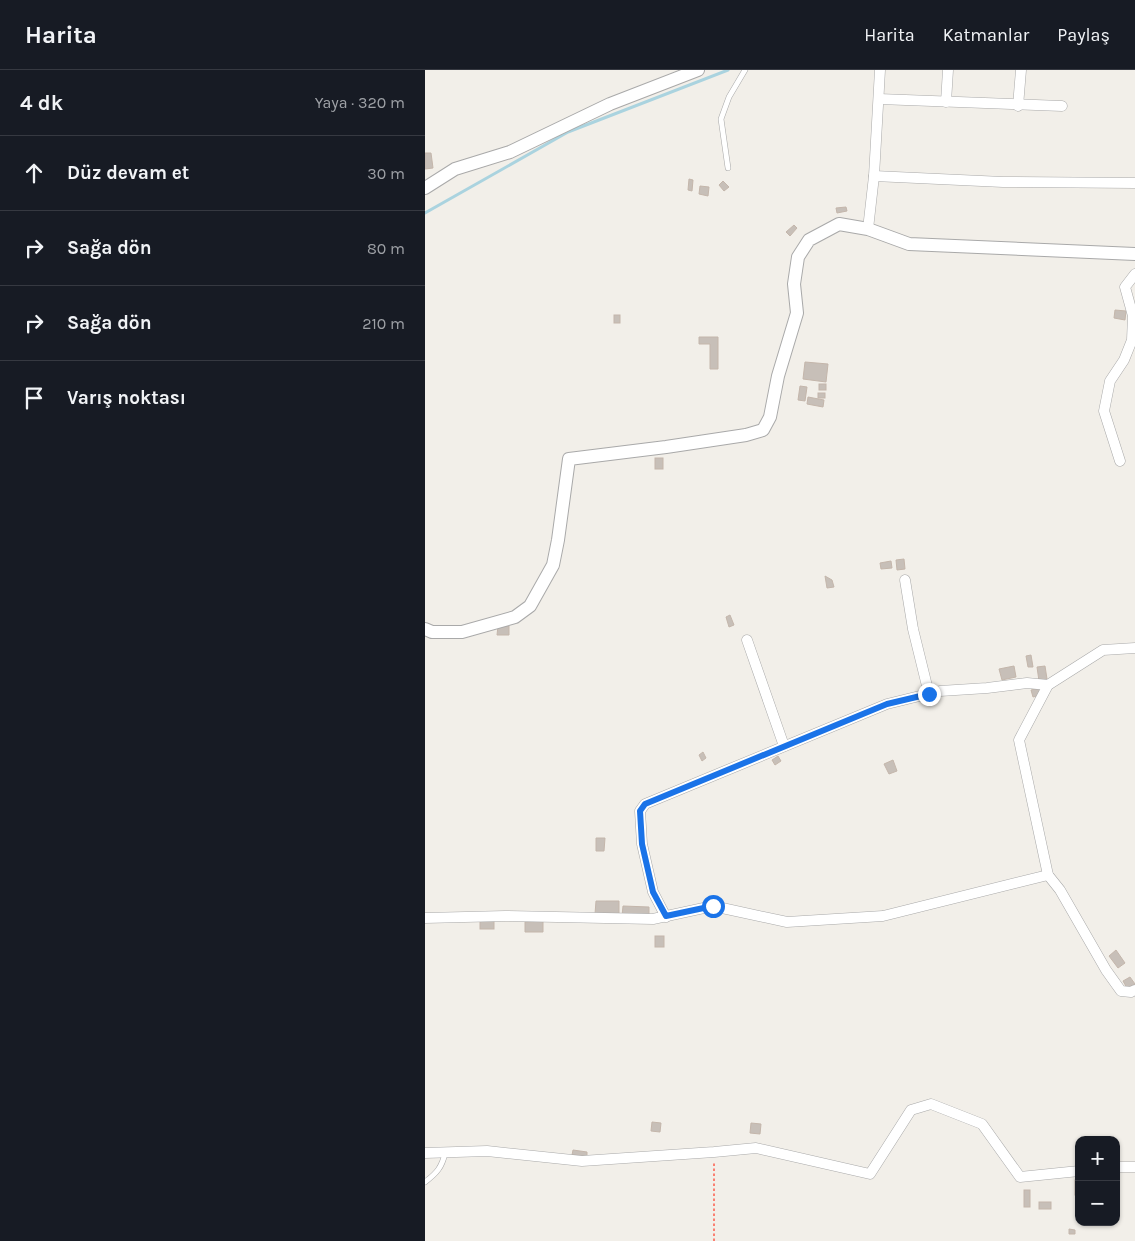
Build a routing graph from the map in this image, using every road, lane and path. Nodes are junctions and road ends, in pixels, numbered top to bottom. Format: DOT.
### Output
graph roads {
  1 [pos="698,70"];
  2 [pos="745,70"];
  3 [pos="880,70"];
  4 [pos="948,70"];
  5 [pos="1021,70"];
  6 [pos="879,100"];
  7 [pos="946,102"];
  8 [pos="1018,106"];
  9 [pos="1063,106"];
  10 [pos="728,168"];
  11 [pos="874,176"];
  12 [pos="1135,183"];
  13 [pos="425,188"];
  14 [pos="868,229"];
  15 [pos="1135,254"];
  16 [pos="1135,274"];
  17 [pos="1120,461"];
  18 [pos="905,580"];
  19 [pos="425,630"];
  20 [pos="747,640"];
  21 [pos="1135,648"];
  22 [pos="1048,685"];
  23 [pos="929,694"];
  24 [pos="784,746"];
  25 [pos="1048,875"];
  26 [pos="666,916"];
  27 [pos="425,918"];
  28 [pos="1135,990"];
  29 [pos="714,1152"];
  30 [pos="425,1153"];
  31 [pos="445,1153"];
  32 [pos="1120,1167"];
  33 [pos="1135,1167"];
  34 [pos="1075,1171"];
  35 [pos="425,1182"];
  36 [pos="714,1241"];
  1 -- 13 [label="street"];
  2 -- 10 [label="lane"];
  3 -- 6 [label="street"];
  4 -- 7 [label="street"];
  5 -- 8 [label="street"];
  6 -- 7 [label="street"];
  6 -- 11 [label="street"];
  7 -- 8 [label="street"];
  8 -- 9 [label="street"];
  11 -- 12 [label="street"];
  11 -- 14 [label="street"];
  14 -- 15 [label="street"];
  14 -- 19 [label="street"];
  16 -- 17 [label="street"];
  18 -- 23 [label="street"];
  20 -- 24 [label="street"];
  21 -- 22 [label="street"];
  22 -- 23 [label="street"];
  22 -- 25 [label="street"];
  23 -- 24 [label="street"];
  24 -- 26 [label="street"];
  25 -- 26 [label="street"];
  25 -- 28 [label="street"];
  26 -- 27 [label="street"];
  29 -- 31 [label="street"];
  29 -- 34 [label="street"];
  29 -- 36 [label="path"];
  30 -- 31 [label="street"];
  31 -- 35 [label="lane"];
  32 -- 33 [label="street"];
}
